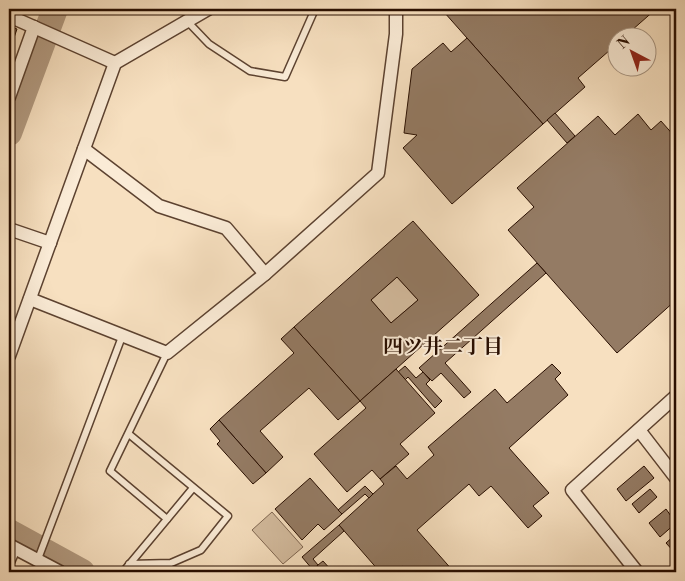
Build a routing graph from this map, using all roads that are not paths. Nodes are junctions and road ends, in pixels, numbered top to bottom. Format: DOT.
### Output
graph roads {
  1 [pos="208,9"];
  2 [pos="315,9"];
  3 [pos="396,9"];
  4 [pos="9,16"];
  5 [pos="187,20"];
  6 [pos="34,27"];
  7 [pos="115,63"];
  8 [pos="9,97"];
  9 [pos="84,149"];
  10 [pos="9,229"];
  11 [pos="50,243"];
  12 [pos="265,274"];
  13 [pos="30,299"];
  14 [pos="123,334"];
  15 [pos="167,353"];
  16 [pos="9,356"];
  17 [pos="676,396"];
  18 [pos="639,430"];
  19 [pos="130,434"];
  20 [pos="676,478"];
  21 [pos="193,488"];
  22 [pos="167,519"];
  23 [pos="13,547"];
  24 [pos="38,559"];
  25 [pos="129,564"];
  26 [pos="9,567"];
  27 [pos="60,572"];
  28 [pos="123,572"];
  29 [pos="637,572"];
  1 -- 5 [label="street"];
  2 -- 5 [label="lane"];
  3 -- 12 [label="street"];
  4 -- 6 [label="street"];
  5 -- 7 [label="street"];
  6 -- 7 [label="street"];
  6 -- 8 [label="street"];
  7 -- 9 [label="street"];
  9 -- 11 [label="street"];
  9 -- 12 [label="street"];
  10 -- 11 [label="street"];
  11 -- 13 [label="street"];
  12 -- 15 [label="street"];
  13 -- 14 [label="street"];
  13 -- 16 [label="street"];
  14 -- 15 [label="street"];
  14 -- 24 [label="lane"];
  15 -- 19 [label="lane"];
  17 -- 18 [label="street"];
  18 -- 20 [label="street"];
  18 -- 29 [label="street"];
  19 -- 21 [label="lane"];
  19 -- 22 [label="lane"];
  21 -- 22 [label="lane"];
  21 -- 25 [label="lane"];
  22 -- 25 [label="lane"];
  23 -- 24 [label="street"];
  23 -- 26 [label="lane"];
  24 -- 27 [label="street"];
  25 -- 28 [label="lane"];
}
